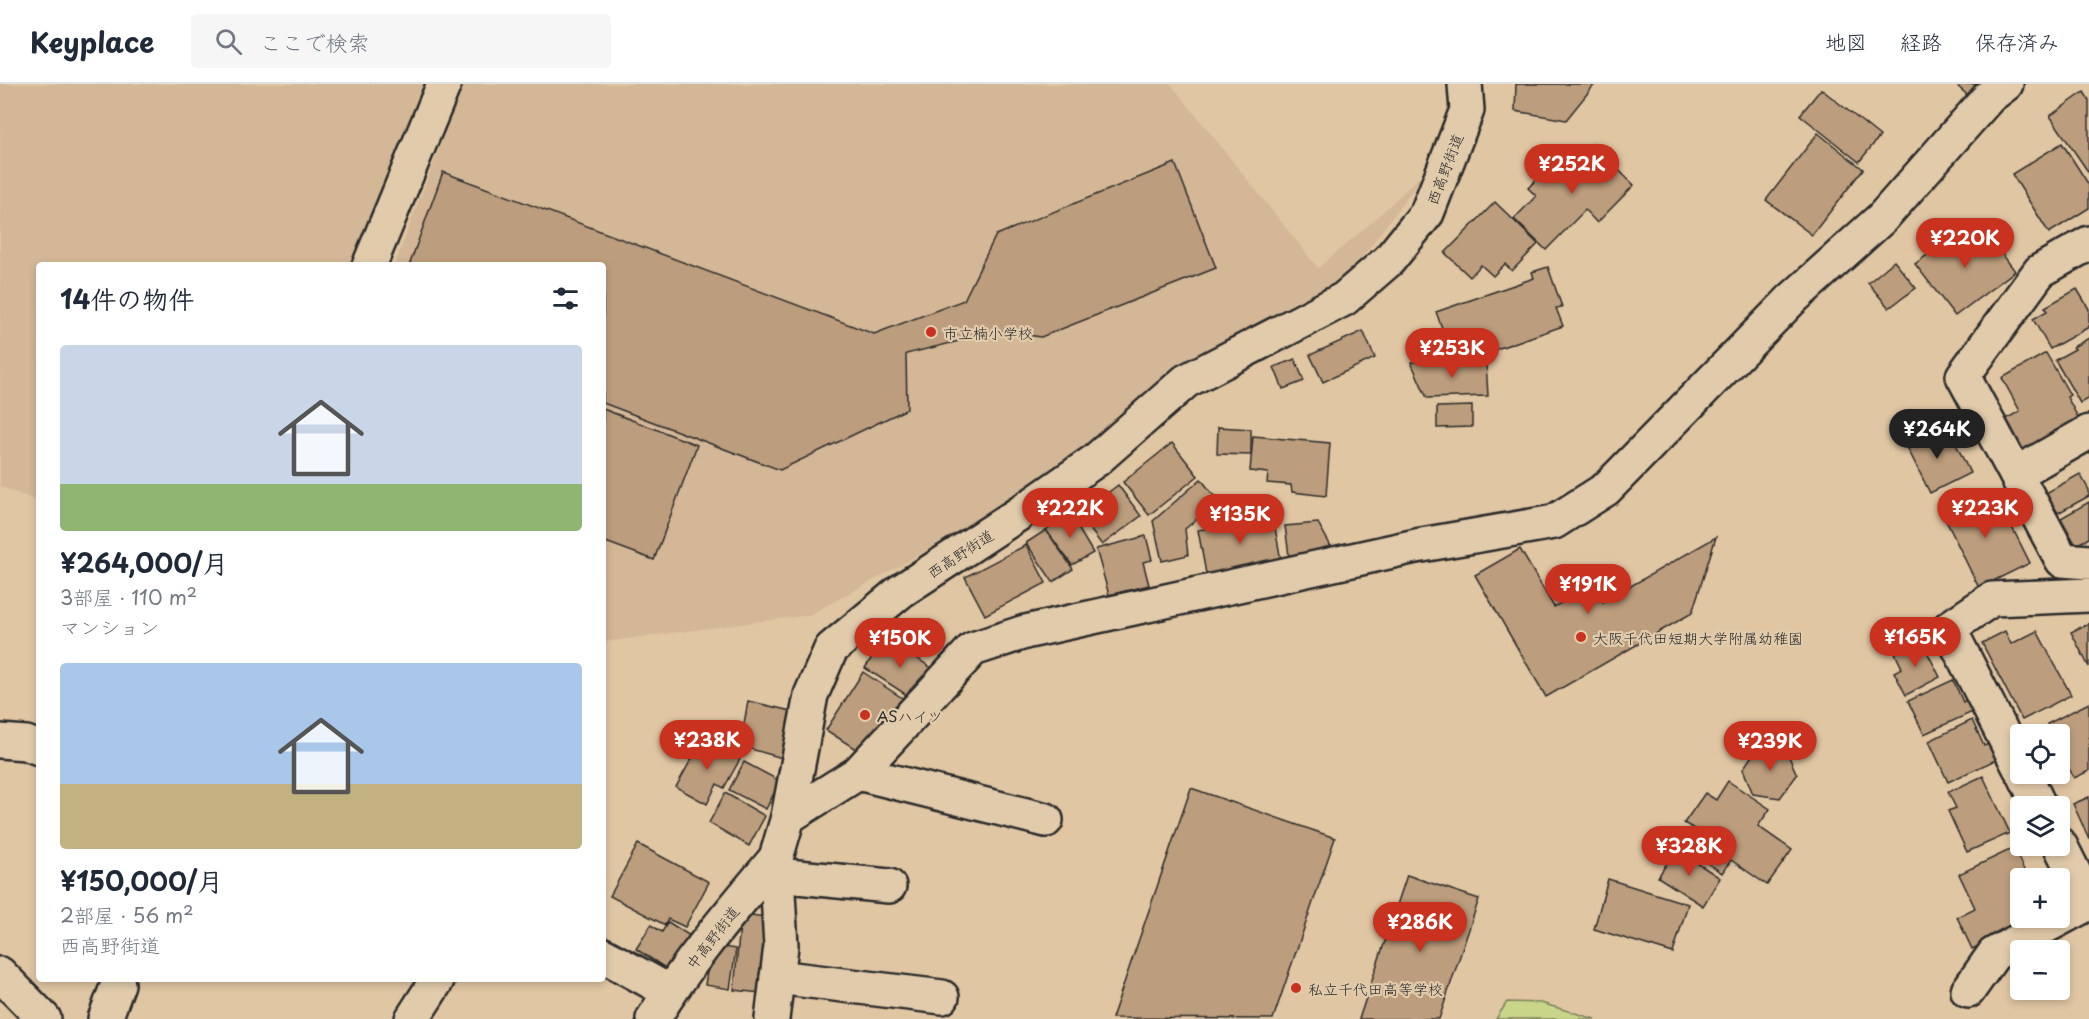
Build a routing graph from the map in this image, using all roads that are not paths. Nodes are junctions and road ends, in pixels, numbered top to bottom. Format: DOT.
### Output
graph roads {
  1 [pos="444,84"];
  2 [pos="1465,84"];
  3 [pos="2006,84"];
  4 [pos="2089,243"];
  5 [pos="371,262"];
  6 [pos="2089,432"];
  7 [pos="2016,474"];
  8 [pos="2089,562"];
  9 [pos="2089,595"];
  10 [pos="0,741"];
  11 [pos="36,747"];
  12 [pos="2010,748"];
  13 [pos="858,773"];
  14 [pos="788,817"];
  15 [pos="1046,820"];
  16 [pos="2066,856"];
  17 [pos="776,866"];
  18 [pos="889,886"];
  19 [pos="2089,903"];
  20 [pos="606,959"];
  21 [pos="0,974"];
  22 [pos="777,978"];
  23 [pos="436,982"];
  24 [pos="118,984"];
  25 [pos="1968,991"];
  26 [pos="942,997"];
  27 [pos="661,1005"];
  28 [pos="44,1019"];
  29 [pos="105,1019"];
  30 [pos="412,1019"];
  31 [pos="772,1019"];
  1 -- 5 [label="street"];
  2 -- 14 [label="street, 西高野街道"];
  3 -- 13 [label="street"];
  4 -- 7 [label="street"];
  6 -- 7 [label="street"];
  7 -- 8 [label="street"];
  9 -- 12 [label="street"];
  10 -- 11 [label="street"];
  13 -- 14 [label="street"];
  13 -- 15 [label="street"];
  14 -- 17 [label="street, 西高野街道"];
  16 -- 19 [label="street"];
  17 -- 18 [label="street"];
  17 -- 22 [label="street, 西高野街道"];
  17 -- 27 [label="street, 中高野街道"];
  19 -- 25 [label="street"];
  20 -- 27 [label="street"];
  21 -- 28 [label="street"];
  22 -- 26 [label="street"];
  22 -- 31 [label="street, 西高野街道"];
  23 -- 30 [label="street"];
  24 -- 29 [label="street"];
}
